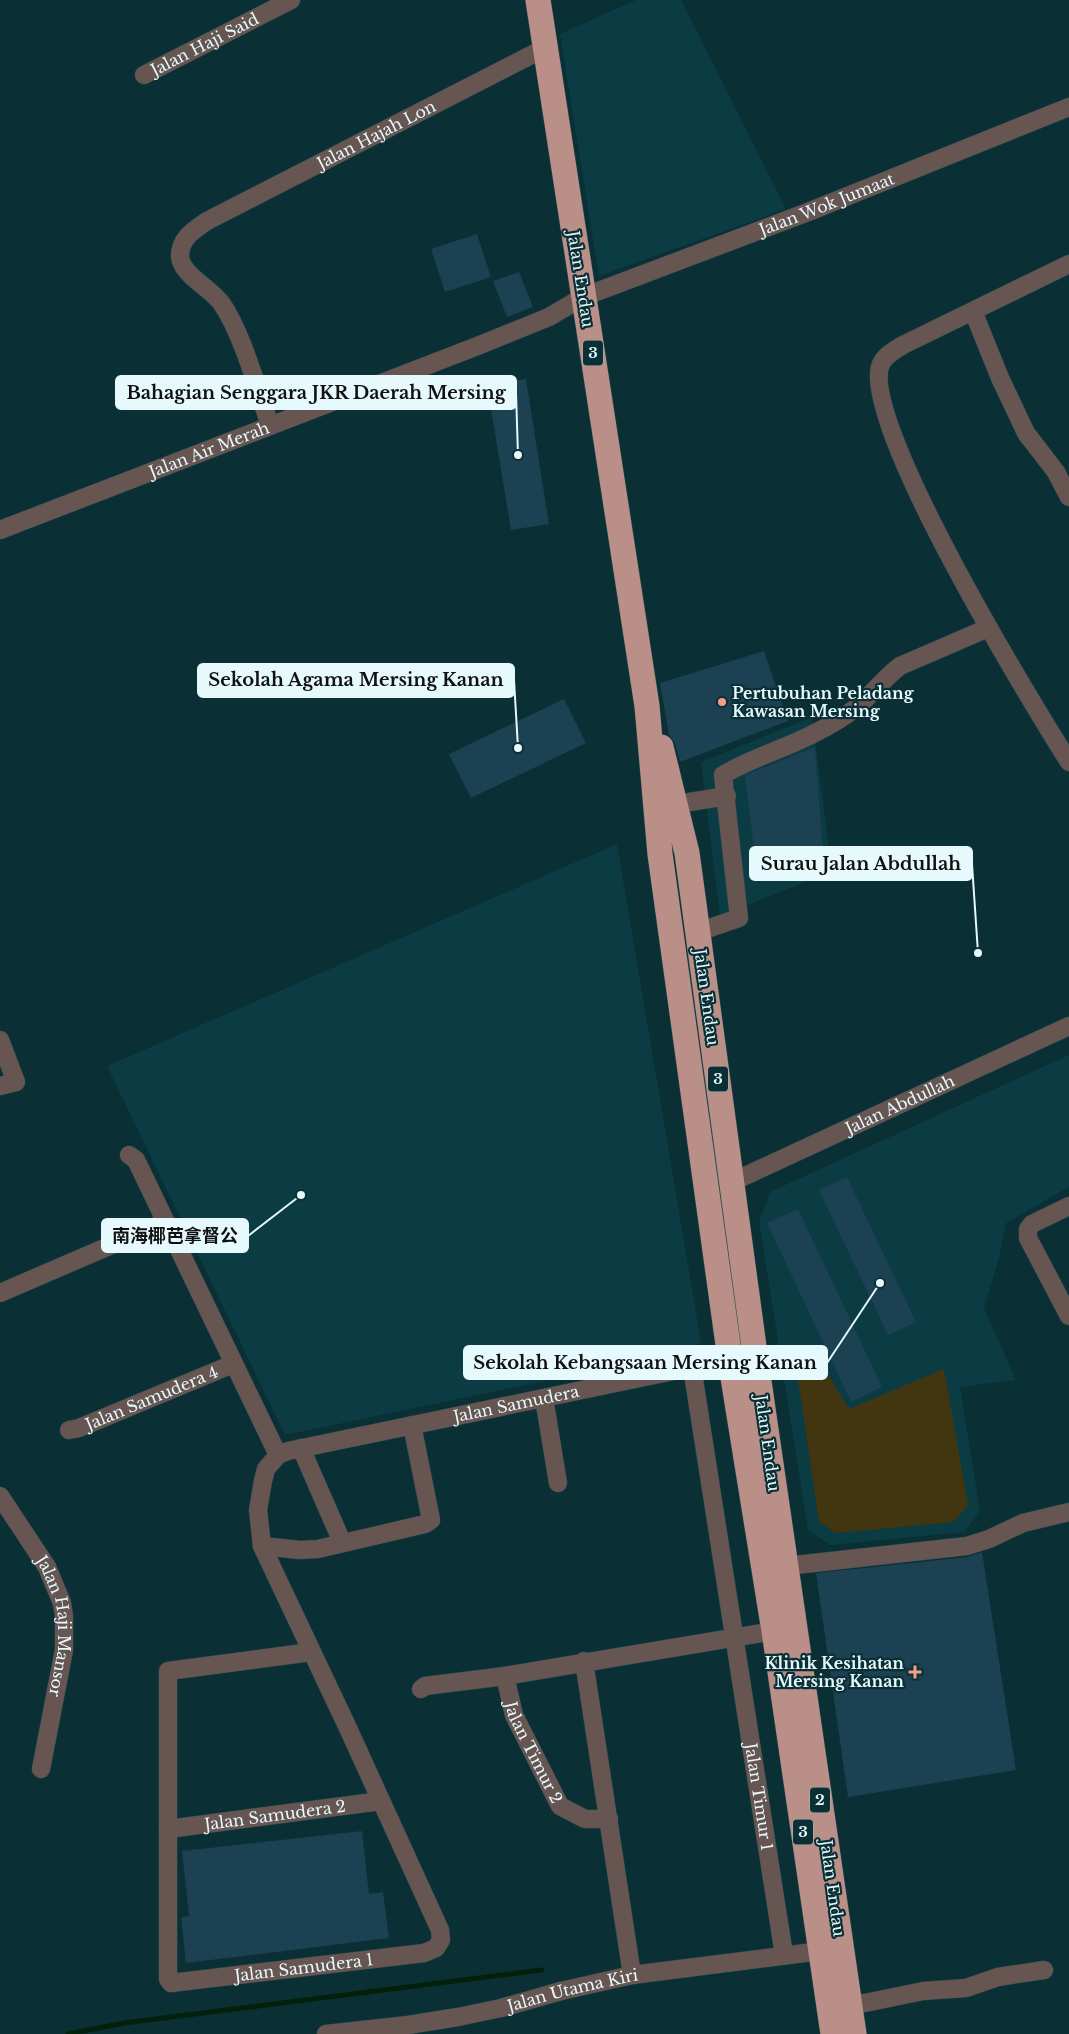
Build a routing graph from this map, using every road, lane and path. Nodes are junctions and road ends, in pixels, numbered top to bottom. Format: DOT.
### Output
graph roads {
  1 [pos="291,0"];
  2 [pos="538,0"];
  3 [pos="545,48"];
  4 [pos="144,75"];
  5 [pos="1069,108"];
  6 [pos="1069,264"];
  7 [pos="584,297"];
  8 [pos="973,311"];
  9 [pos="270,425"];
  10 [pos="1069,497"];
  11 [pos="0,530"];
  12 [pos="988,628"];
  13 [pos="647,706"];
  14 [pos="1069,762"];
  15 [pos="727,796"];
  16 [pos="677,804"];
  17 [pos="655,818"];
  18 [pos="698,932"];
  19 [pos="1069,1026"];
  20 [pos="0,1040"];
  21 [pos="8,1084"];
  22 [pos="129,1156"];
  23 [pos="732,1182"];
  24 [pos="1069,1206"];
  25 [pos="165,1222"];
  26 [pos="0,1293"];
  27 [pos="1069,1316"];
  28 [pos="755,1354"];
  29 [pos="730,1360"];
  30 [pos="233,1364"];
  31 [pos="692,1367"];
  32 [pos="544,1398"];
  33 [pos="412,1425"];
  34 [pos="69,1430"];
  35 [pos="301,1448"];
  36 [pos="278,1455"];
  37 [pos="558,1483"];
  38 [pos="0,1496"];
  39 [pos="1069,1512"];
  40 [pos="342,1542"];
  41 [pos="262,1546"];
  42 [pos="786,1566"];
  43 [pos="774,1631"];
  44 [pos="735,1639"];
  45 [pos="311,1652"];
  46 [pos="584,1662"];
  47 [pos="505,1676"];
  48 [pos="421,1689"];
  49 [pos="41,1769"];
  50 [pos="380,1800"];
  51 [pos="609,1819"];
  52 [pos="168,1829"];
  53 [pos="821,1951"];
  54 [pos="784,1955"];
  55 [pos="1044,1970"];
  56 [pos="632,1975"];
  57 [pos="850,2003"];
  58 [pos="326,2034"];
  59 [pos="833,2034"];
  60 [pos="854,2034"];
  1 -- 4 [label="street, Jalan Haji Said"];
  2 -- 3 [label="highway, Jalan Endau / 3"];
  3 -- 7 [label="highway, Jalan Endau / 3"];
  3 -- 9 [label="street, Jalan Hajah Lon"];
  5 -- 7 [label="street, Jalan Wok Jumaat"];
  6 -- 8 [label="street"];
  7 -- 9 [label="street, Jalan Air Merah"];
  7 -- 13 [label="highway, Jalan Endau / 3"];
  8 -- 10 [label="street"];
  8 -- 12 [label="street"];
  9 -- 11 [label="street, Jalan Air Merah"];
  12 -- 14 [label="street"];
  12 -- 15 [label="street"];
  13 -- 16 [label="highway, Jalan Endau / 3"];
  13 -- 17 [label="highway, Jalan Endau / 3"];
  15 -- 16 [label="street"];
  15 -- 18 [label="street"];
  16 -- 17 [label="street"];
  16 -- 18 [label="highway, Jalan Endau / 3"];
  17 -- 29 [label="highway, Jalan Endau / 3"];
  18 -- 23 [label="highway, Jalan Endau / 3"];
  19 -- 23 [label="street, Jalan Abdullah"];
  20 -- 21 [label="street"];
  22 -- 25 [label="street"];
  23 -- 28 [label="highway, Jalan Endau / 3"];
  24 -- 27 [label="street"];
  25 -- 26 [label="street"];
  25 -- 30 [label="street"];
  28 -- 29 [label="street, Jalan Samudera"];
  28 -- 42 [label="highway, Jalan Endau / 3"];
  29 -- 31 [label="street, Jalan Samudera"];
  29 -- 43 [label="highway, Jalan Endau / 3"];
  30 -- 34 [label="street, Jalan Samudera 4"];
  30 -- 36 [label="street"];
  31 -- 32 [label="street, Jalan Samudera"];
  31 -- 44 [label="street, Jalan Timur 1"];
  32 -- 33 [label="street, Jalan Samudera"];
  32 -- 37 [label="street"];
  33 -- 35 [label="street, Jalan Samudera"];
  33 -- 40 [label="street"];
  35 -- 36 [label="street, Jalan Samudera"];
  35 -- 40 [label="street"];
  36 -- 41 [label="street"];
  38 -- 49 [label="street, Jalan Haji Mansor"];
  39 -- 42 [label="street"];
  40 -- 41 [label="street"];
  41 -- 45 [label="street"];
  42 -- 57 [label="highway, Jalan Endau / 2"];
  43 -- 44 [label="street"];
  43 -- 53 [label="highway, Jalan Endau / 3"];
  44 -- 46 [label="street"];
  44 -- 54 [label="street, Jalan Timur 1"];
  45 -- 50 [label="street"];
  45 -- 52 [label="street"];
  46 -- 47 [label="street"];
  46 -- 51 [label="street"];
  47 -- 48 [label="street"];
  47 -- 51 [label="street, Jalan Timur 2"];
  50 -- 52 [label="street, Jalan Samudera 2"];
  50 -- 52 [label="street, Jalan Samudera 1"];
  51 -- 56 [label="street"];
  53 -- 54 [label="street, Jalan Utama Kiri"];
  53 -- 59 [label="highway, Jalan Endau / 3"];
  54 -- 56 [label="street, Jalan Utama Kiri"];
  55 -- 57 [label="street"];
  56 -- 58 [label="street, Jalan Utama Kiri"];
  57 -- 60 [label="highway, Jalan Endau / 2"];
}
